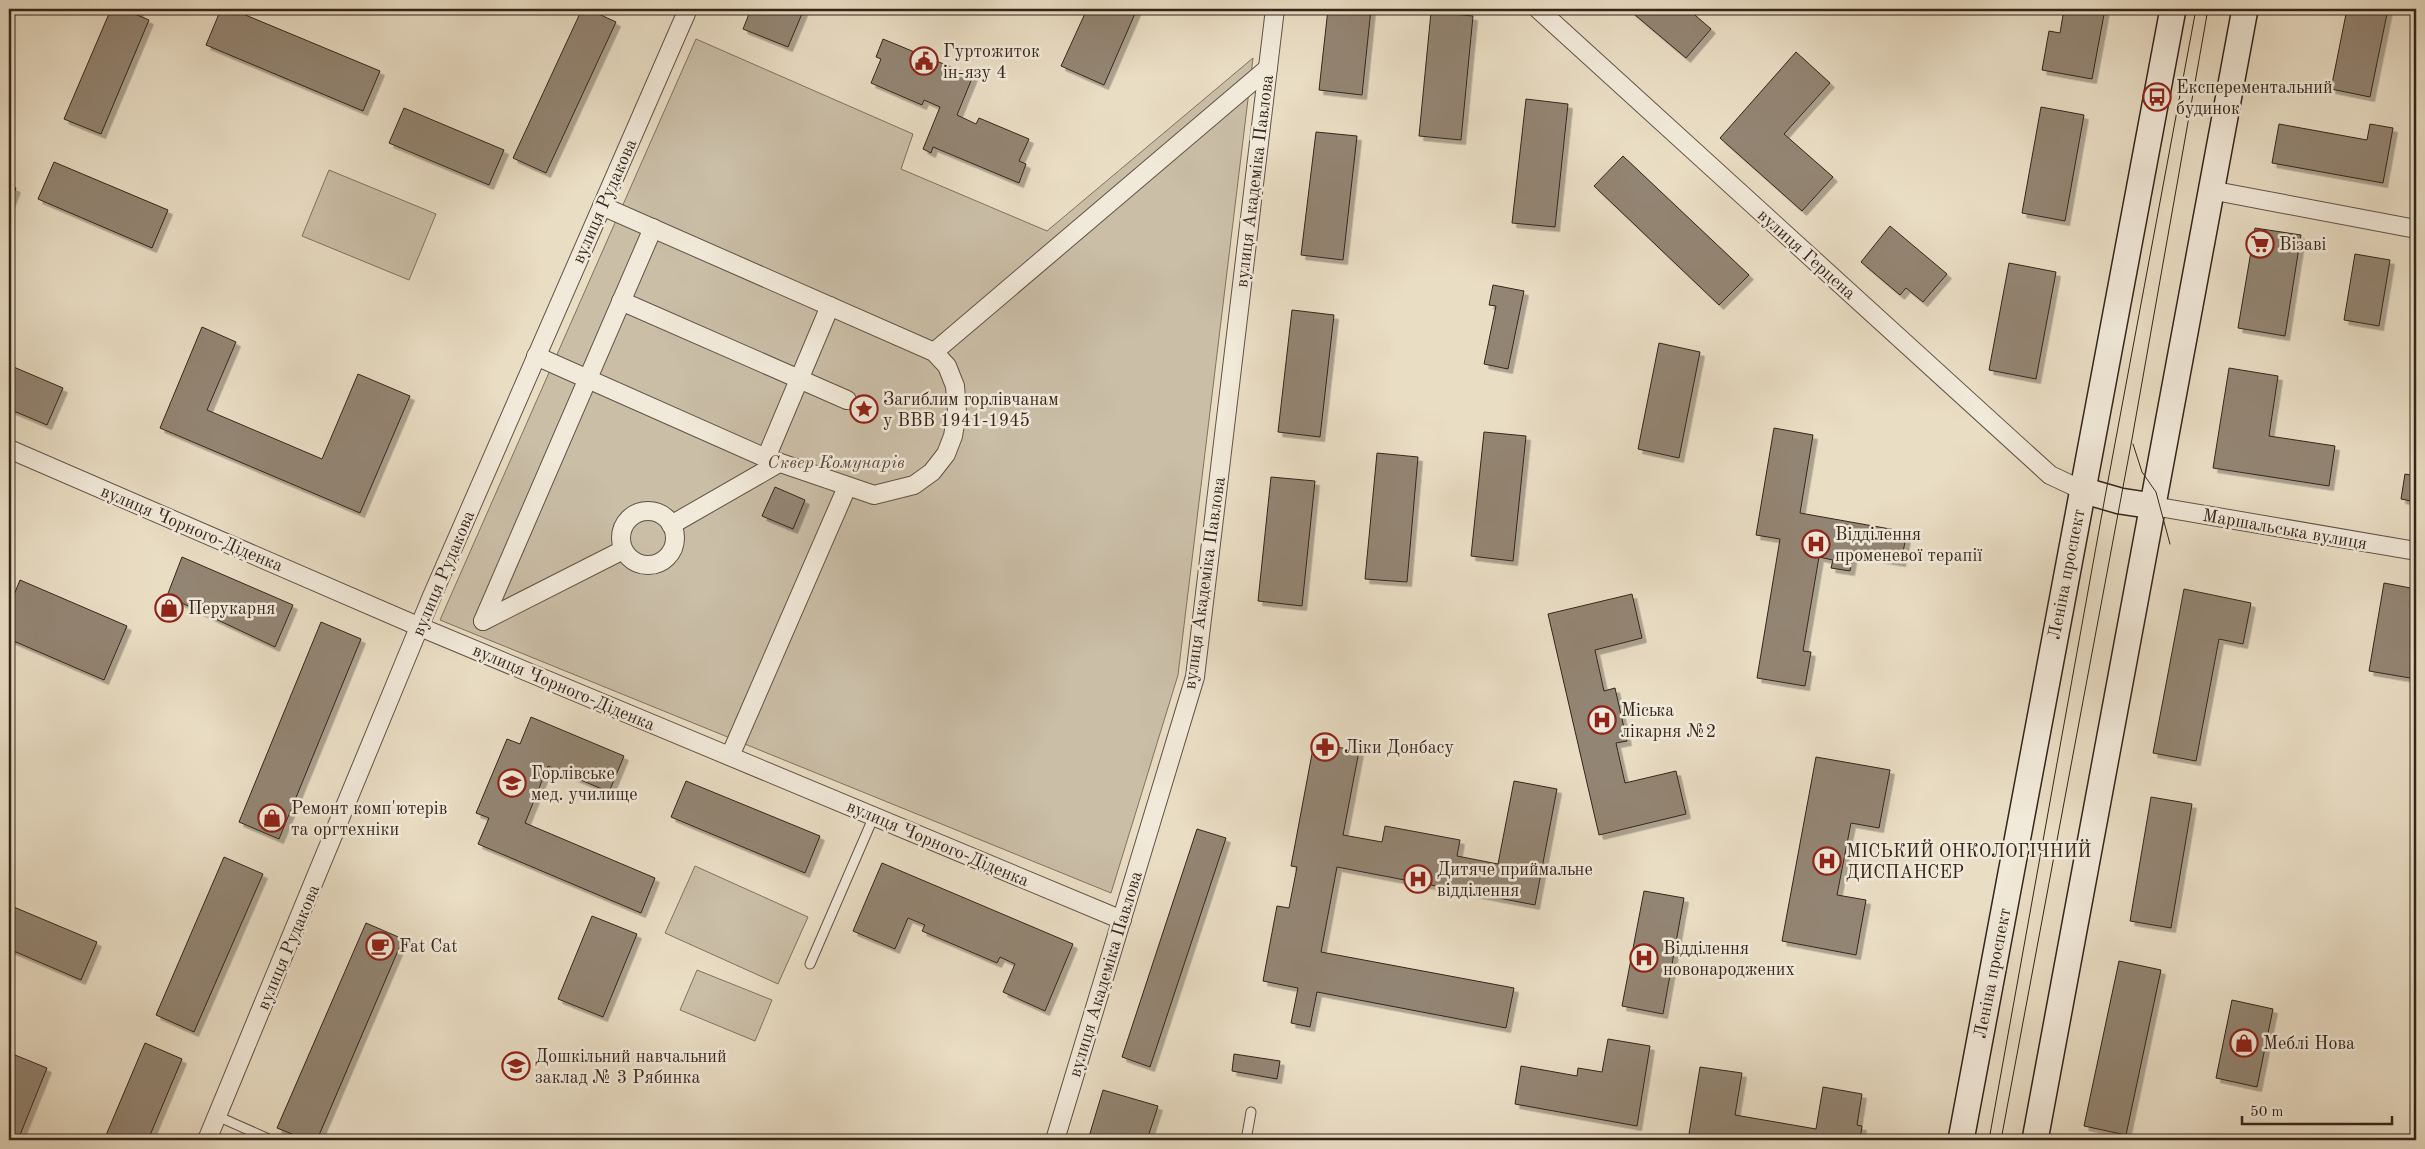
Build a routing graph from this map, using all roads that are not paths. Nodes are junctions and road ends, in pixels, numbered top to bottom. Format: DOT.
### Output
graph roads {
  1 [pos="688,9"];
  2 [pos="1275,9"];
  3 [pos="1538,9"];
  4 [pos="2173,9"];
  5 [pos="2245,9"];
  6 [pos="1268,68"];
  7 [pos="2210,190"];
  8 [pos="602,206"];
  9 [pos="653,228"];
  10 [pos="2416,229"];
  11 [pos="621,301"];
  12 [pos="830,306"];
  13 [pos="934,352"];
  14 [pos="536,356"];
  15 [pos="587,379"];
  16 [pos="799,380"];
  17 [pos="847,400"];
  18 [pos="9,449"];
  19 [pos="772,461"];
  20 [pos="846,487"];
  21 [pos="2082,490"];
  22 [pos="2153,506"];
  23 [pos="671,525"];
  24 [pos="623,550"];
  25 [pos="2416,551"];
  26 [pos="420,627"];
  27 [pos="730,756"];
  28 [pos="874,816"];
  29 [pos="1122,920"];
  30 [pos="810,964"];
  31 [pos="1250,1112"];
  32 [pos="217,1116"];
  33 [pos="207,1140"];
  34 [pos="272,1140"];
  35 [pos="1055,1140"];
  36 [pos="1246,1140"];
  37 [pos="1961,1140"];
  38 [pos="2035,1140"];
  1 -- 8 [label="street, вулиця Рудакова"];
  2 -- 6 [label="street, вулиця Академіка Павлова"];
  3 -- 21 [label="street, вулиця Герцена"];
  4 -- 21 [label="main road, Леніна проспект"];
  5 -- 7 [label="main road"];
  6 -- 13 [label="street"];
  6 -- 29 [label="street, вулиця Академіка Павлова"];
  7 -- 10 [label="street"];
  7 -- 22 [label="main road"];
  8 -- 9 [label="street"];
  8 -- 14 [label="street, вулиця Рудакова"];
  9 -- 11 [label="street"];
  9 -- 12 [label="street"];
  11 -- 15 [label="street"];
  11 -- 16 [label="street"];
  12 -- 13 [label="street"];
  12 -- 16 [label="street"];
  13 -- 20 [label="street"];
  14 -- 15 [label="street"];
  14 -- 26 [label="street, вулиця Рудакова"];
  15 -- 19 [label="street"];
  15 -- 24 [label="street"];
  16 -- 17 [label="street"];
  16 -- 19 [label="street"];
  18 -- 26 [label="street, вулиця Чорного-Діденка"];
  19 -- 20 [label="street"];
  19 -- 23 [label="street"];
  20 -- 27 [label="street"];
  21 -- 22 [label="main road"];
  21 -- 37 [label="main road, Леніна проспект"];
  22 -- 25 [label="street, Маршальська вулиця"];
  22 -- 38 [label="main road"];
  23 -- 24 [label="street"];
  23 -- 24 [label="street"];
  26 -- 27 [label="street, вулиця Чорного-Діденка"];
  26 -- 32 [label="street, вулиця Рудакова"];
  27 -- 28 [label="street, вулиця Чорного-Діденка"];
  28 -- 29 [label="street, вулиця Чорного-Діденка"];
  28 -- 30 [label="lane"];
  29 -- 35 [label="street, вулиця Академіка Павлова"];
  31 -- 36 [label="lane"];
  32 -- 33 [label="street, вулиця Рудакова"];
  32 -- 34 [label="lane"];
}
